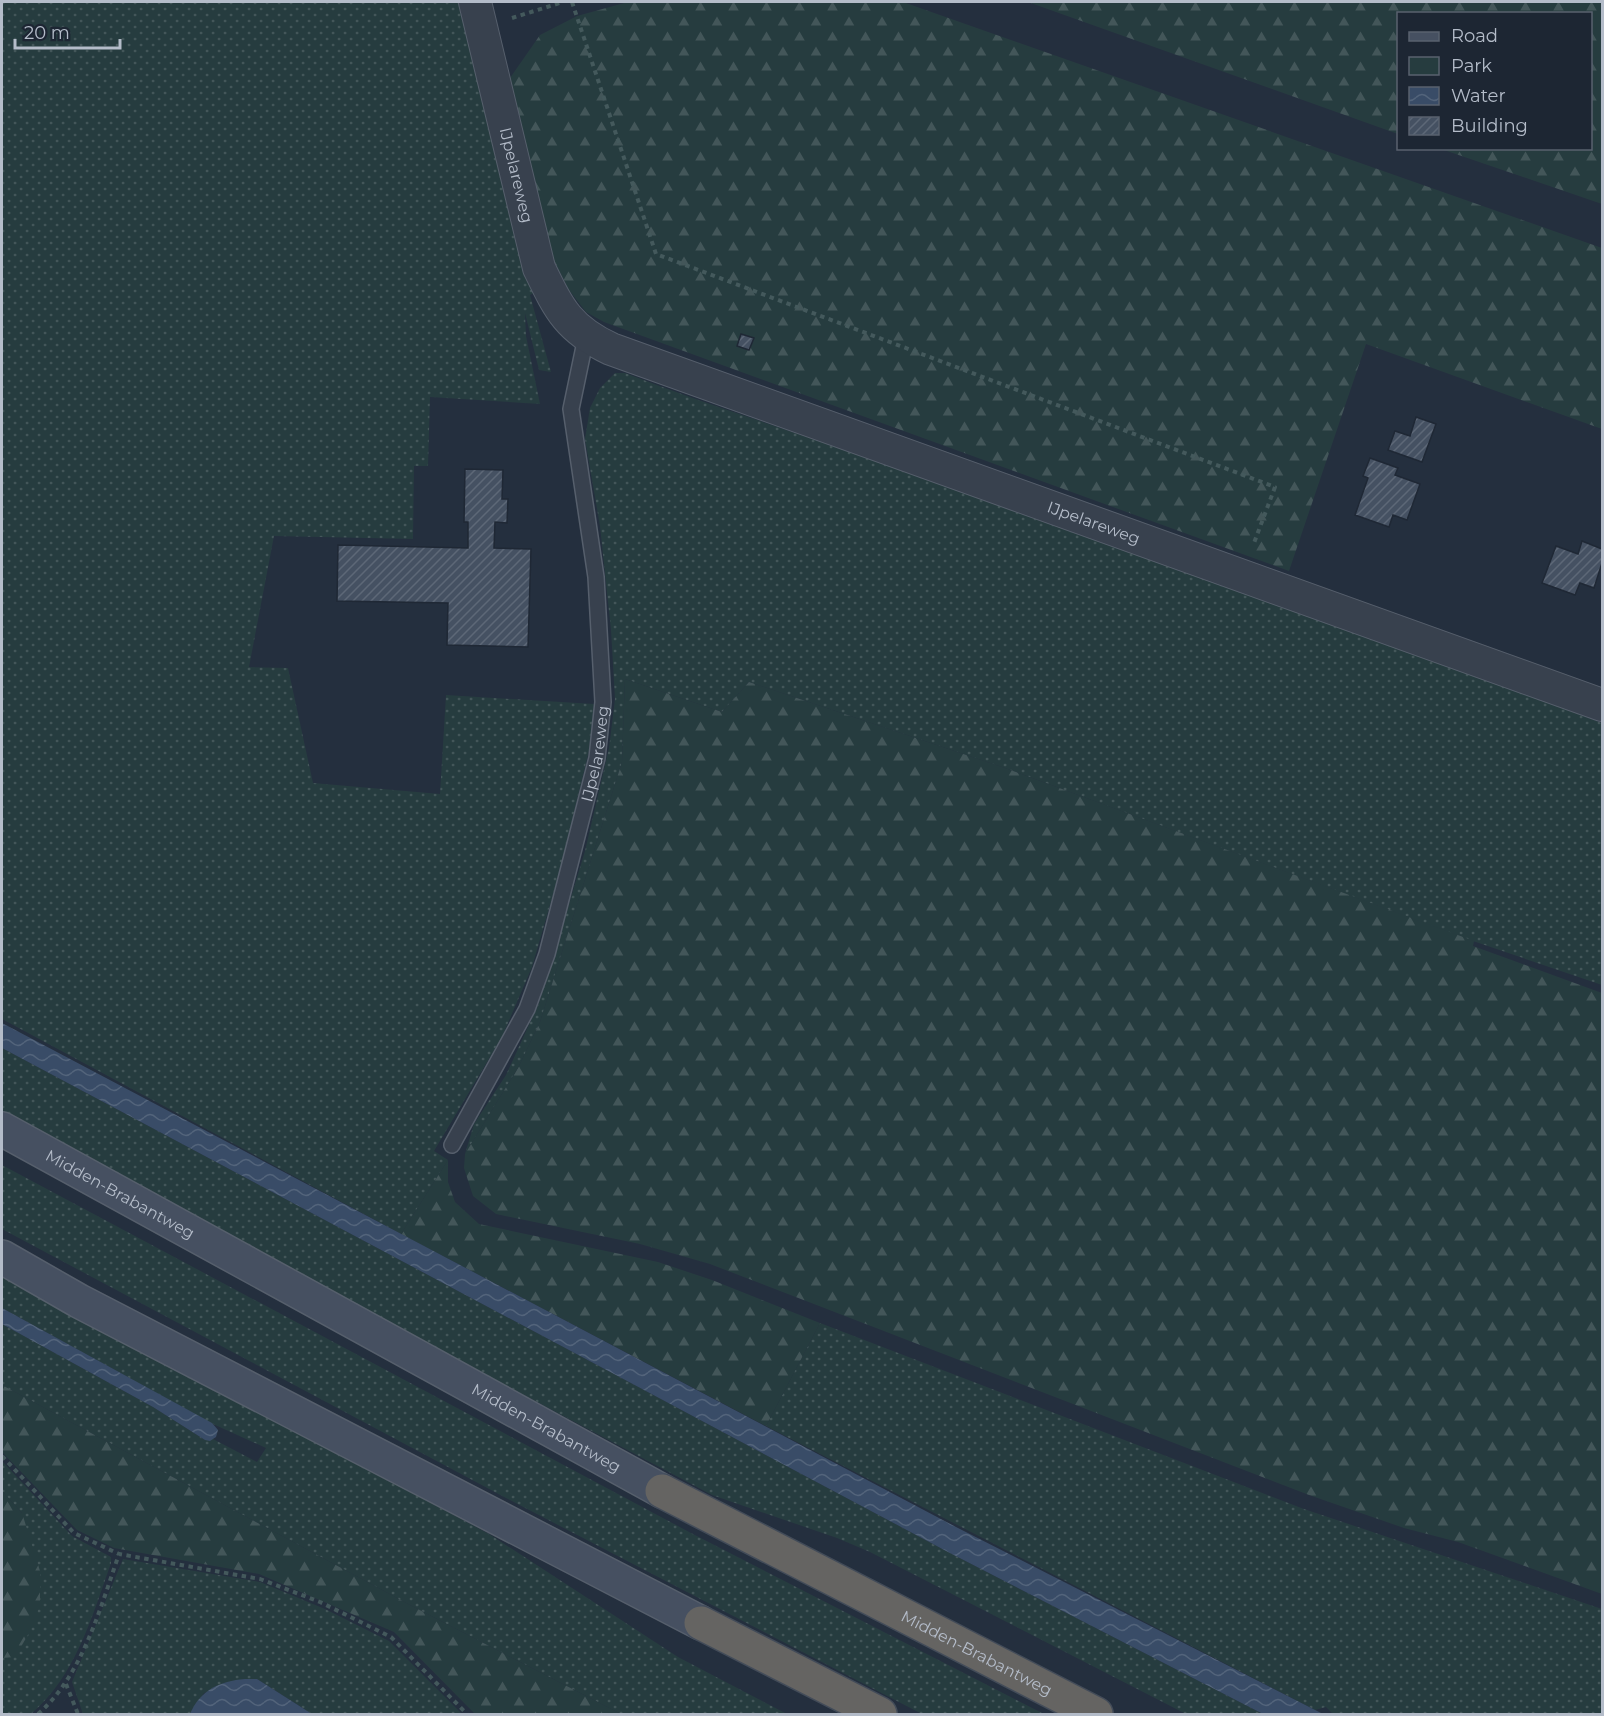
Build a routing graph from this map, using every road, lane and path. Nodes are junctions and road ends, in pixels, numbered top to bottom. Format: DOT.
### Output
graph roads {
  1 [pos="563,2"];
  2 [pos="572,2"];
  3 [pos="478,15"];
  4 [pos="586,337"];
  5 [pos="1242,575"];
  6 [pos="1602,705"];
  7 [pos="2,1129"];
  8 [pos="452,1145"];
  9 [pos="2,1257"];
  10 [pos="2,1456"];
  11 [pos="662,1491"];
  12 [pos="119,1554"];
  13 [pos="701,1623"];
  14 [pos="66,1683"];
  15 [pos="38,1714"];
  16 [pos="78,1714"];
  17 [pos="467,1714"];
  18 [pos="880,1714"];
  19 [pos="1096,1714"];
  1 -- 3 [label="path"];
  2 -- 5 [label="path"];
  3 -- 4 [label="street, IJpelareweg"];
  4 -- 5 [label="street, IJpelareweg"];
  4 -- 8 [label="lane, IJpelareweg"];
  5 -- 6 [label="street, IJpelareweg"];
  7 -- 11 [label="main road, Midden-Brabantweg"];
  9 -- 13 [label="main road"];
  10 -- 12 [label="path"];
  11 -- 19 [label="highway, Midden-Brabantweg"];
  12 -- 14 [label="path"];
  12 -- 17 [label="path"];
  13 -- 18 [label="highway"];
  14 -- 15 [label="path"];
  14 -- 16 [label="path"];
}
